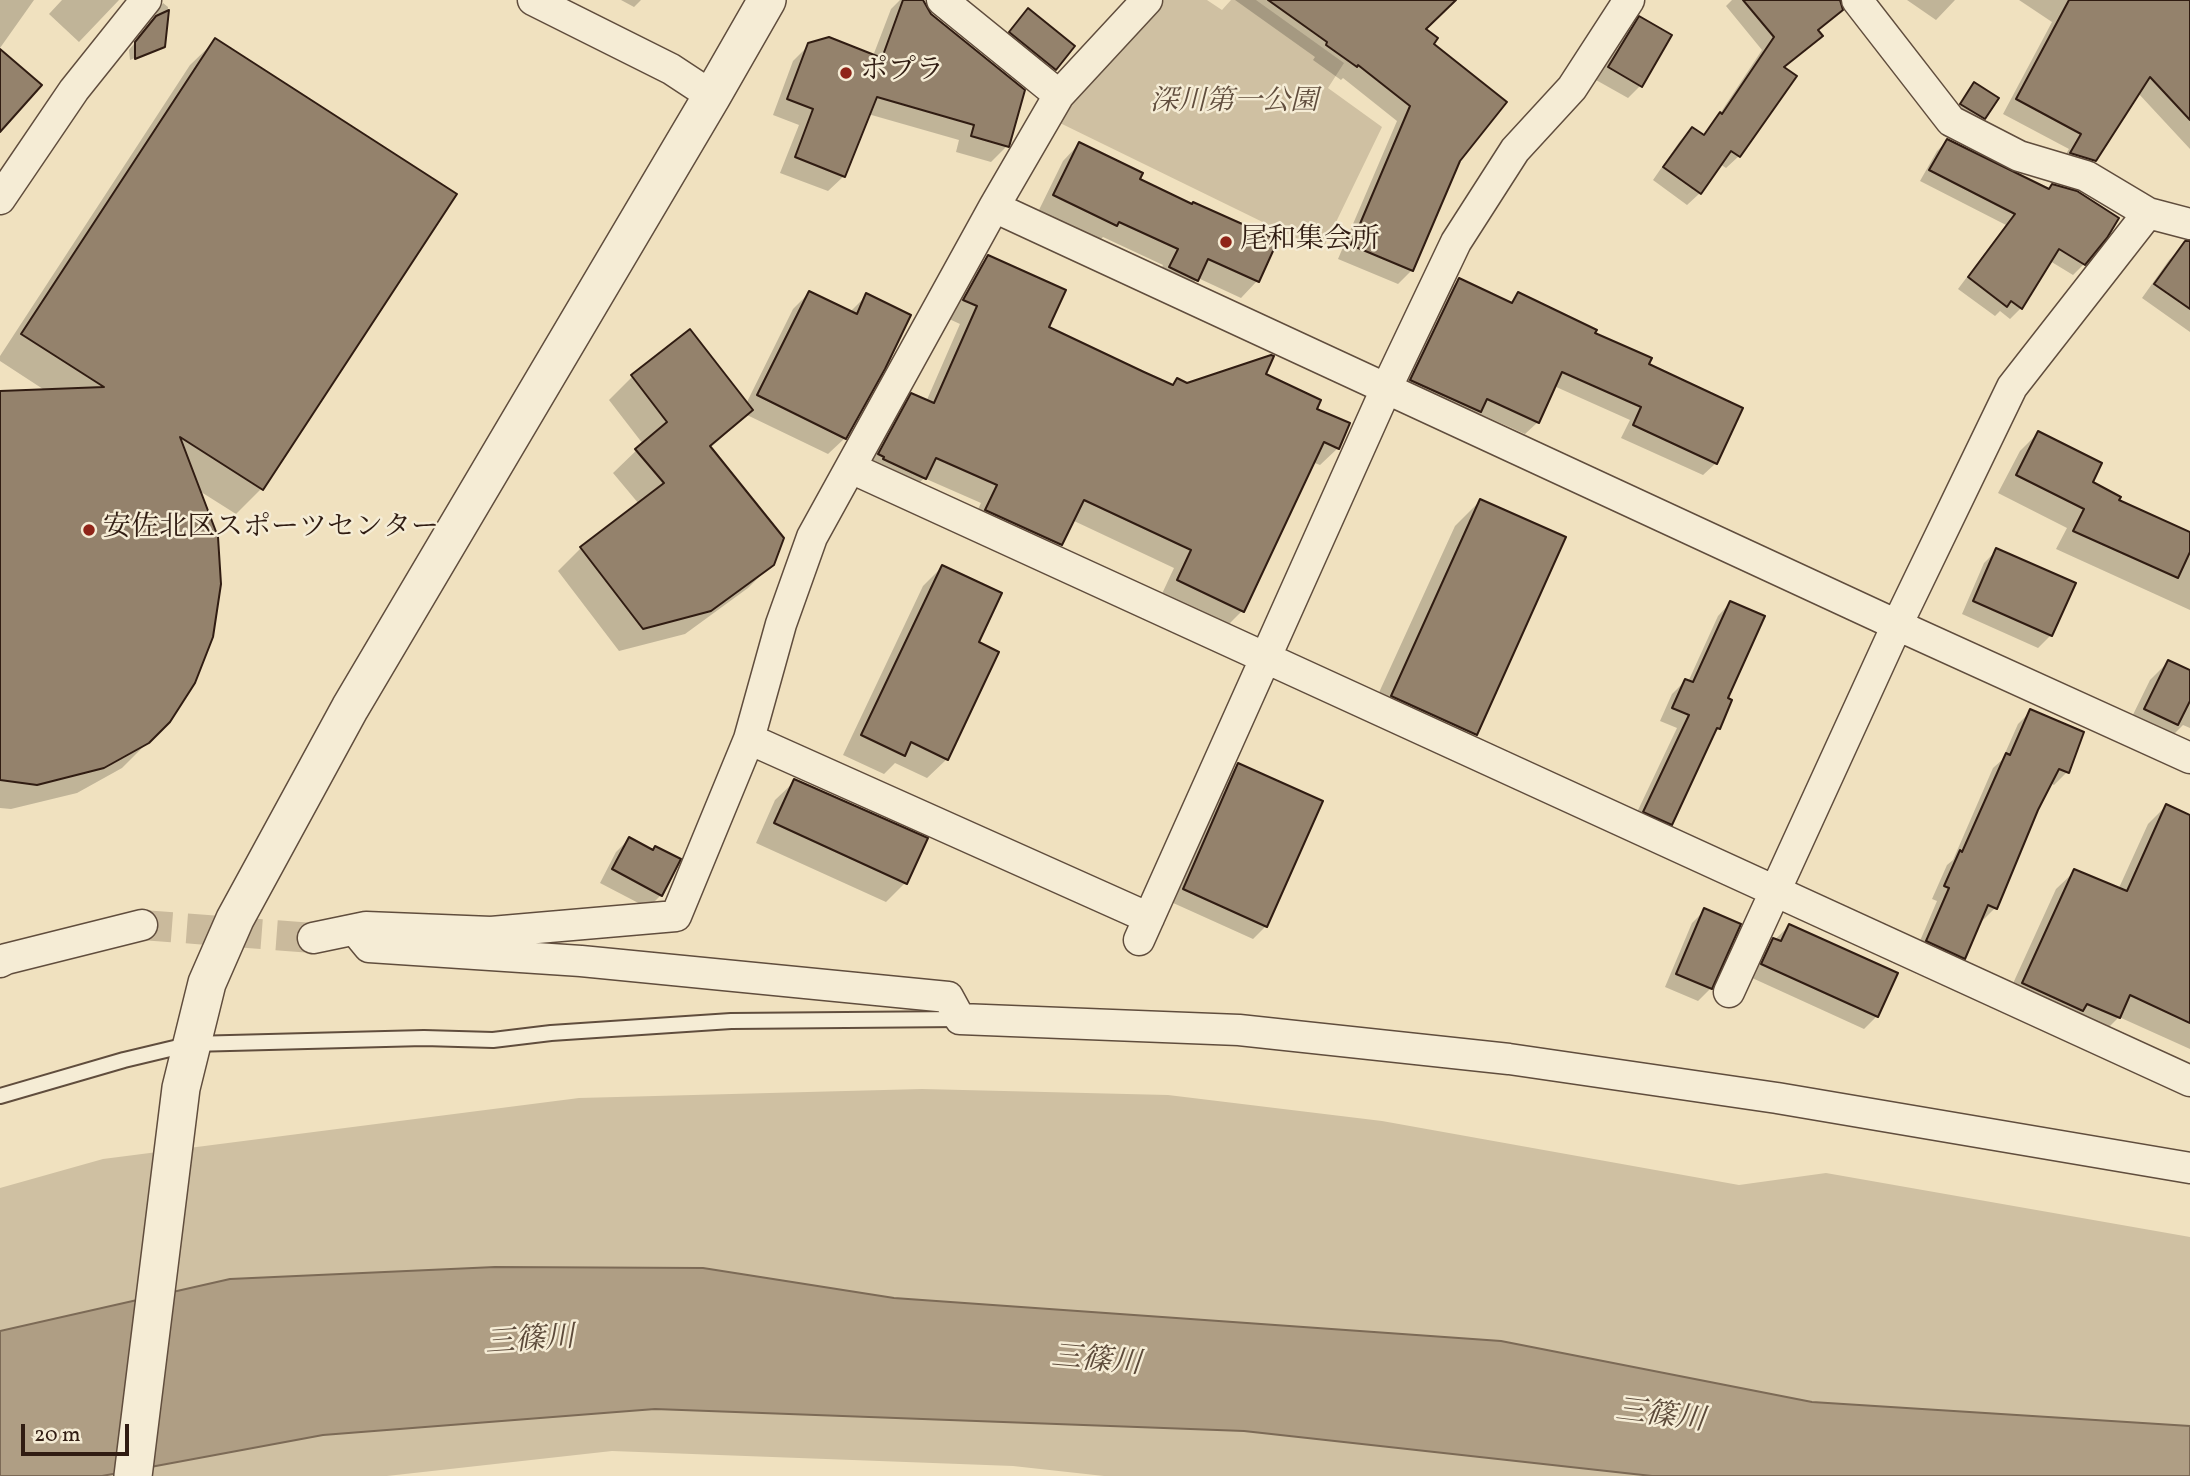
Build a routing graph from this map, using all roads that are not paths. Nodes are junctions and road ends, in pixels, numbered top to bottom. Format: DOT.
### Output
graph roads {
  1 [pos="146,0"];
  2 [pos="533,0"];
  3 [pos="767,0"];
  4 [pos="942,0"];
  5 [pos="1147,0"];
  6 [pos="1629,0"];
  7 [pos="1857,0"];
  8 [pos="1059,95"];
  9 [pos="712,96"];
  10 [pos="0,200"];
  11 [pos="994,206"];
  12 [pos="2148,212"];
  13 [pos="2190,223"];
  14 [pos="1386,389"];
  15 [pos="850,468"];
  16 [pos="1897,625"];
  17 [pos="1266,656"];
  18 [pos="749,739"];
  19 [pos="2190,758"];
  20 [pos="1775,893"];
  21 [pos="142,925"];
  22 [pos="355,930"];
  23 [pos="313,938"];
  24 [pos="0,962"];
  25 [pos="1729,992"];
  26 [pos="960,1019"];
  27 [pos="191,1044"];
  28 [pos="2190,1081"];
  29 [pos="0,1096"];
  30 [pos="2190,1168"];
  31 [pos="133,1476"];
  1 -- 10 [label="street"];
  2 -- 9 [label="street"];
  3 -- 9 [label="street"];
  4 -- 8 [label="street"];
  5 -- 8 [label="street"];
  6 -- 14 [label="street"];
  7 -- 12 [label="street"];
  8 -- 11 [label="street"];
  9 -- 27 [label="street"];
  11 -- 14 [label="street"];
  11 -- 15 [label="street"];
  12 -- 13 [label="street"];
  12 -- 16 [label="street"];
  14 -- 16 [label="street"];
  14 -- 17 [label="street"];
  15 -- 17 [label="street"];
  15 -- 18 [label="street"];
  16 -- 19 [label="street"];
  16 -- 20 [label="street"];
  17 -- 18 [label="street"];
  17 -- 20 [label="street"];
  18 -- 22 [label="street"];
  20 -- 25 [label="street"];
  20 -- 28 [label="street"];
  21 -- 24 [label="street"];
  22 -- 23 [label="street"];
  22 -- 26 [label="street"];
  26 -- 27 [label="lane"];
  26 -- 30 [label="street"];
  27 -- 29 [label="lane"];
  27 -- 31 [label="street"];
}
